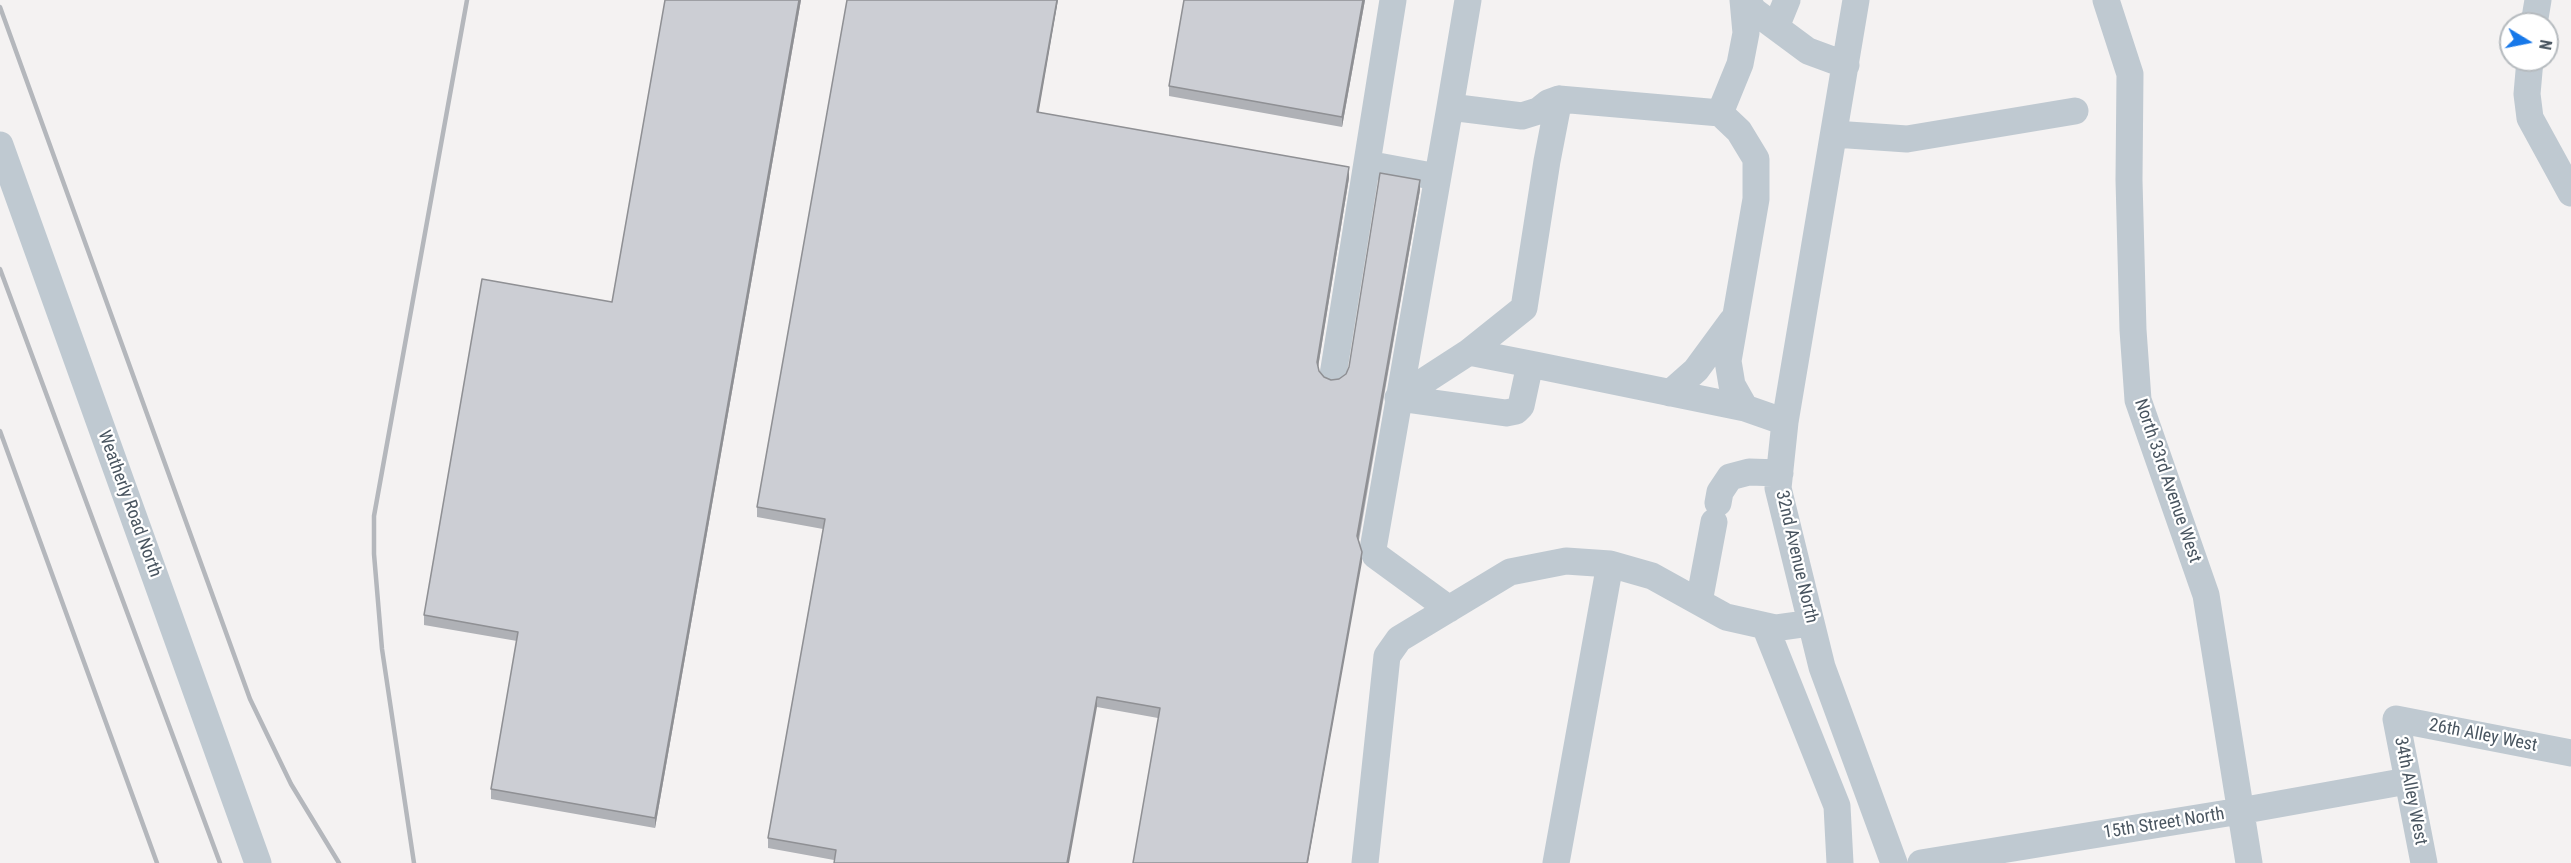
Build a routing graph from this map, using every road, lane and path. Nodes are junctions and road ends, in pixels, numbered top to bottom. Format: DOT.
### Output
graph roads {
  1 [pos="1393,0"];
  2 [pos="1468,0"];
  3 [pos="1745,0"];
  4 [pos="1787,0"];
  5 [pos="1856,0"];
  6 [pos="2106,0"];
  7 [pos="1776,27"];
  8 [pos="1846,65"];
  9 [pos="2529,72"];
  10 [pos="1559,99"];
  11 [pos="1450,107"];
  12 [pos="2074,111"];
  13 [pos="1720,113"];
  14 [pos="1834,135"];
  15 [pos="0,145"];
  16 [pos="1367,164"];
  17 [pos="1437,177"];
  18 [pos="2571,194"];
  19 [pos="1736,315"];
  20 [pos="1469,352"];
  21 [pos="1535,365"];
  22 [pos="1333,375"];
  23 [pos="1670,393"];
  24 [pos="1398,398"];
  25 [pos="1745,408"];
  26 [pos="1785,422"];
  27 [pos="1780,473"];
  28 [pos="1610,564"];
  29 [pos="1699,602"];
  30 [pos="1449,609"];
  31 [pos="1811,623"];
  32 [pos="1765,626"];
  33 [pos="2396,719"];
  34 [pos="2571,754"];
  35 [pos="2407,781"];
  36 [pos="2240,811"];
  37 [pos="258,863"];
  38 [pos="1365,863"];
  39 [pos="1556,863"];
  40 [pos="1840,863"];
  41 [pos="1894,863"];
  42 [pos="1921,863"];
  43 [pos="2249,863"];
  44 [pos="2424,863"];
  1 -- 16 [label="street"];
  2 -- 11 [label="street"];
  3 -- 7 [label="street"];
  3 -- 13 [label="street"];
  4 -- 7 [label="street"];
  5 -- 8 [label="street, 32nd Avenue North"];
  6 -- 36 [label="street, North 33rd Avenue West"];
  7 -- 8 [label="street"];
  8 -- 14 [label="street, 32nd Avenue North"];
  9 -- 18 [label="street"];
  10 -- 11 [label="street"];
  10 -- 13 [label="street"];
  10 -- 20 [label="street"];
  11 -- 17 [label="street"];
  12 -- 14 [label="street"];
  13 -- 19 [label="street"];
  14 -- 26 [label="street, 32nd Avenue North"];
  15 -- 37 [label="street, Weatherly Road North"];
  16 -- 17 [label="street"];
  16 -- 22 [label="street"];
  17 -- 24 [label="street"];
  19 -- 23 [label="street"];
  19 -- 25 [label="street"];
  20 -- 21 [label="street"];
  20 -- 24 [label="street"];
  21 -- 23 [label="street"];
  21 -- 24 [label="street"];
  23 -- 25 [label="street"];
  24 -- 30 [label="street"];
  25 -- 26 [label="street"];
  26 -- 27 [label="street, 32nd Avenue North"];
  27 -- 29 [label="street"];
  27 -- 31 [label="street, 32nd Avenue North"];
  28 -- 29 [label="street"];
  28 -- 30 [label="street"];
  28 -- 39 [label="street"];
  29 -- 32 [label="street"];
  30 -- 38 [label="street"];
  31 -- 32 [label="street"];
  31 -- 41 [label="street, 32nd Avenue North"];
  32 -- 40 [label="street"];
  33 -- 34 [label="street, 26th Alley West"];
  33 -- 35 [label="street, 34th Alley West"];
  35 -- 36 [label="street, 15th Street North"];
  35 -- 44 [label="street, 34th Alley West"];
  36 -- 42 [label="street, 15th Street North"];
  36 -- 43 [label="street, North 33rd Avenue West"];
}
